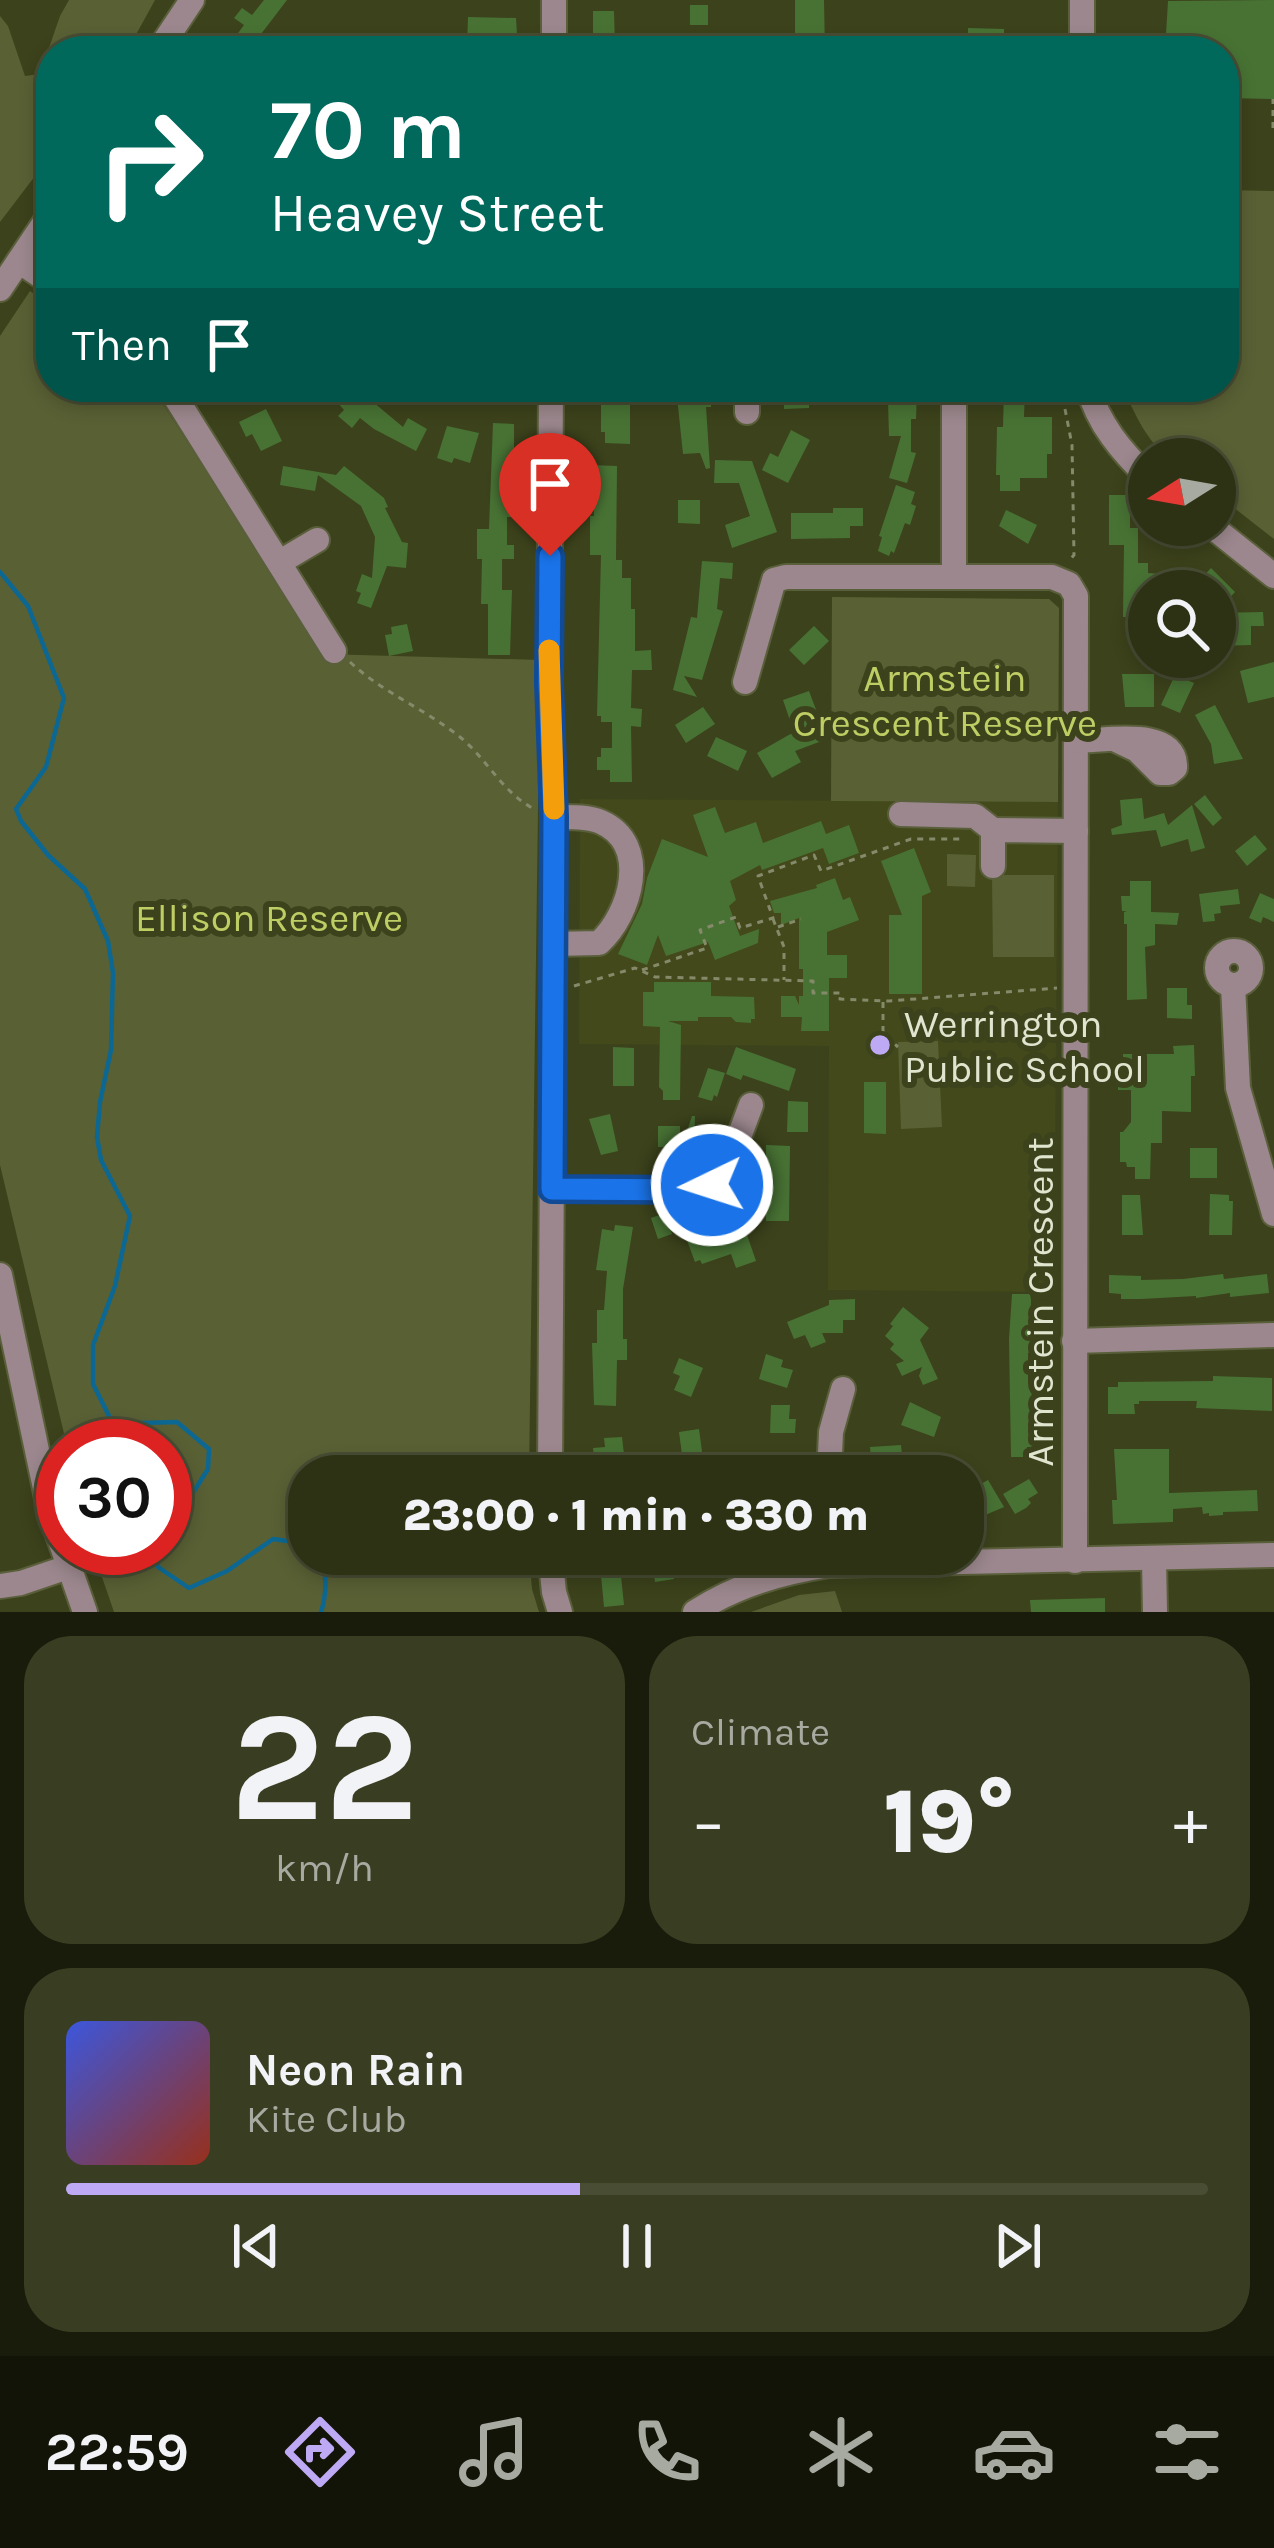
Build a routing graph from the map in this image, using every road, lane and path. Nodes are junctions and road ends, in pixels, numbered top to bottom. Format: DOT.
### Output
graph roads {
  1 [pos="192,0"];
  2 [pos="554,0"];
  3 [pos="1082,0"];
  4 [pos="168,36"];
  5 [pos="554,36"];
  6 [pos="1091,36"];
  7 [pos="1273,99"];
  8 [pos="1273,128"];
  9 [pos="36,236"];
  10 [pos="20,261"];
  11 [pos="36,272"];
  12 [pos="0,289"];
  13 [pos="179,402"];
  14 [pos="551,402"];
  15 [pos="954,402"];
  16 [pos="1093,402"];
  17 [pos="1065,409"];
  18 [pos="1128,455"];
  19 [pos="317,540"];
  20 [pos="1236,545"];
  21 [pos="280,562"];
  22 [pos="1063,568"];
  23 [pos="1274,575"];
  24 [pos="954,576"];
  25 [pos="334,651"];
  26 [pos="745,682"];
  27 [pos="1118,740"];
  28 [pos="1076,741"];
  29 [pos="544,813"];
  30 [pos="902,814"];
  31 [pos="993,830"];
  32 [pos="1076,831"];
  33 [pos="960,839"];
  34 [pos="993,866"];
  35 [pos="772,917"];
  36 [pos="801,919"];
  37 [pos="776,927"];
  38 [pos="554,944"];
  39 [pos="640,971"];
  40 [pos="784,980"];
  41 [pos="1233,986"];
  42 [pos="569,988"];
  43 [pos="1059,988"];
  44 [pos="883,1000"];
  45 [pos="898,1047"];
  46 [pos="751,1105"];
  47 [pos="552,1189"];
  48 [pos="1274,1214"];
  49 [pos="0,1275"];
  50 [pos="1274,1335"];
  51 [pos="1074,1341"];
  52 [pos="843,1389"];
  53 [pos="36,1446"];
  54 [pos="550,1455"];
  55 [pos="830,1455"];
  56 [pos="1274,1555"];
  57 [pos="1154,1559"];
  58 [pos="984,1561"];
  59 [pos="1075,1562"];
  60 [pos="44,1575"];
  61 [pos="71,1575"];
  62 [pos="552,1575"];
  63 [pos="780,1575"];
  64 [pos="0,1586"];
  65 [pos="85,1612"];
  66 [pos="560,1612"];
  67 [pos="694,1612"];
  68 [pos="1155,1612"];
  1 -- 4 [label="street"];
  2 -- 5 [label="street"];
  3 -- 6 [label="street"];
  7 -- 8 [label="path"];
  9 -- 10 [label="street"];
  10 -- 11 [label="street"];
  10 -- 12 [label="street"];
  13 -- 21 [label="street"];
  14 -- 29 [label="street"];
  15 -- 24 [label="street"];
  16 -- 18 [label="street"];
  17 -- 22 [label="path"];
  19 -- 21 [label="street"];
  20 -- 23 [label="street"];
  21 -- 25 [label="street"];
  24 -- 26 [label="street, Armstein Crescent"];
  24 -- 28 [label="street, Armstein Crescent"];
  25 -- 29 [label="path"];
  27 -- 28 [label="street"];
  28 -- 32 [label="street, Armstein Crescent"];
  29 -- 38 [label="street"];
  29 -- 38 [label="street"];
  30 -- 31 [label="street"];
  31 -- 32 [label="street"];
  31 -- 34 [label="street"];
  32 -- 51 [label="street, Armstein Crescent"];
  33 -- 35 [label="path"];
  35 -- 37 [label="path"];
  35 -- 39 [label="path"];
  36 -- 37 [label="path"];
  37 -- 40 [label="path"];
  38 -- 47 [label="street"];
  39 -- 40 [label="path"];
  39 -- 42 [label="path"];
  40 -- 44 [label="path"];
  41 -- 48 [label="street"];
  43 -- 44 [label="path"];
  44 -- 45 [label="path"];
  46 -- 47 [label="street"];
  47 -- 54 [label="street"];
  49 -- 53 [label="street"];
  50 -- 51 [label="street"];
  51 -- 59 [label="street, Armstein Crescent"];
  52 -- 55 [label="street"];
  56 -- 57 [label="street"];
  57 -- 59 [label="street"];
  57 -- 68 [label="street"];
  58 -- 59 [label="street"];
  60 -- 64 [label="street"];
  61 -- 65 [label="street"];
  62 -- 66 [label="street"];
  63 -- 67 [label="street"];
}
